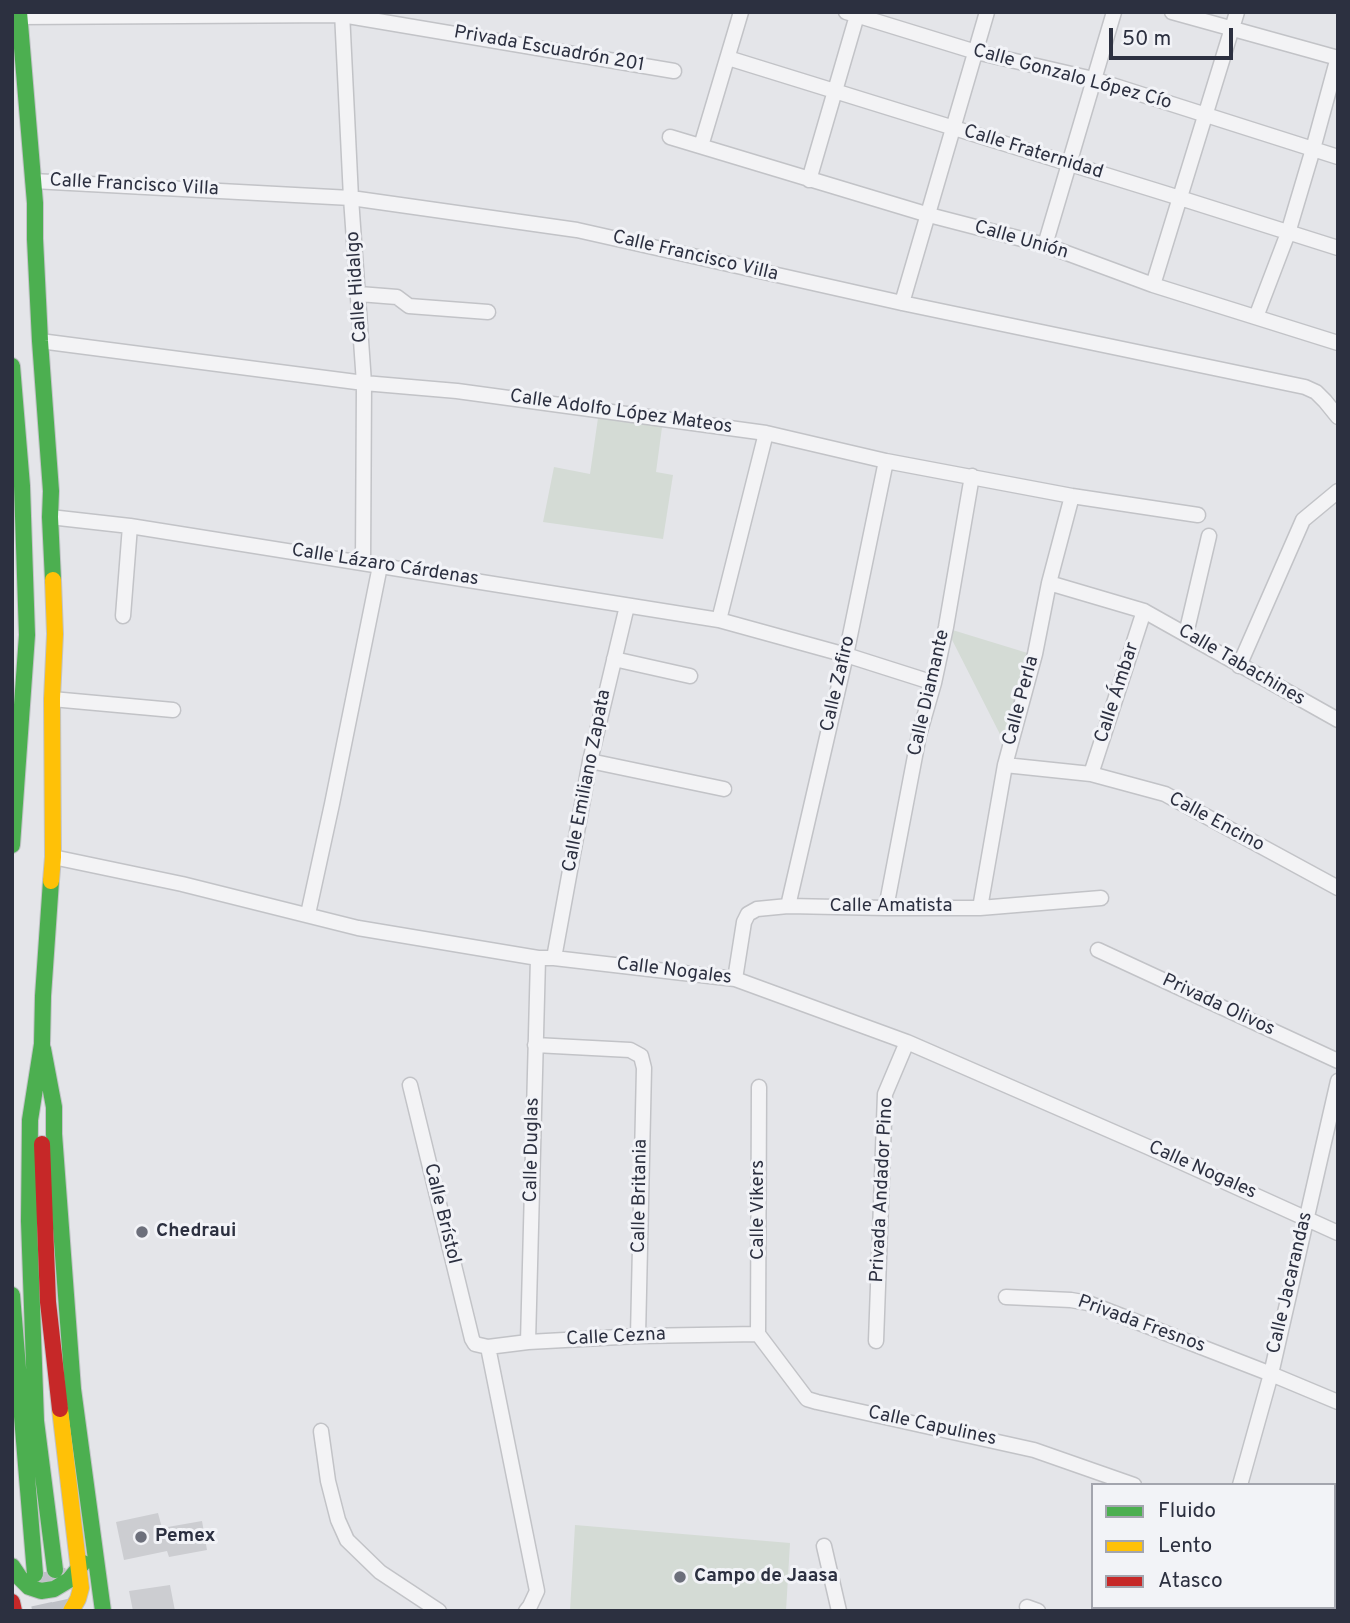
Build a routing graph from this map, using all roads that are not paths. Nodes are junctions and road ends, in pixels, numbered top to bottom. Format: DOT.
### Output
graph roads {
  1 [pos="741,12"];
  2 [pos="987,12"];
  3 [pos="1114,12"];
  4 [pos="1172,12"];
  5 [pos="1237,12"];
  6 [pos="342,13"];
  7 [pos="853,13"];
  8 [pos="19,15"];
  9 [pos="1233,28"];
  10 [pos="976,51"];
  11 [pos="728,58"];
  12 [pos="1338,58"];
  13 [pos="674,71"];
  14 [pos="1093,79"];
  15 [pos="835,91"];
  16 [pos="1205,116"];
  17 [pos="953,129"];
  18 [pos="670,137"];
  19 [pos="701,146"];
  20 [pos="1313,149"];
  21 [pos="1338,157"];
  22 [pos="1070,163"];
  23 [pos="809,180"];
  24 [pos="33,181"];
  25 [pos="351,198"];
  26 [pos="1180,198"];
  27 [pos="929,215"];
  28 [pos="1288,233"];
  29 [pos="1045,245"];
  30 [pos="1338,248"];
  31 [pos="1153,285"];
  32 [pos="359,294"];
  33 [pos="902,303"];
  34 [pos="488,312"];
  35 [pos="1256,317"];
  36 [pos="40,341"];
  37 [pos="1338,343"];
  38 [pos="12,366"];
  39 [pos="364,383"];
  40 [pos="1338,416"];
  41 [pos="766,433"];
  42 [pos="886,461"];
  43 [pos="972,476"];
  44 [pos="1338,491"];
  45 [pos="1072,496"];
  46 [pos="1198,515"];
  47 [pos="50,517"];
  48 [pos="130,526"];
  49 [pos="1209,536"];
  50 [pos="363,563"];
  51 [pos="380,566"];
  52 [pos="1049,583"];
  53 [pos="626,606"];
  54 [pos="1144,611"];
  55 [pos="123,616"];
  56 [pos="719,620"];
  57 [pos="1186,634"];
  58 [pos="846,655"];
  59 [pos="614,659"];
  60 [pos="1238,666"];
  61 [pos="690,676"];
  62 [pos="934,683"];
  63 [pos="52,699"];
  64 [pos="173,710"];
  65 [pos="1338,720"];
  66 [pos="590,761"];
  67 [pos="1005,765"];
  68 [pos="1091,774"];
  69 [pos="724,789"];
  70 [pos="12,845"];
  71 [pos="53,857"];
  72 [pos="1338,888"];
  73 [pos="1101,898"];
  74 [pos="788,906"];
  75 [pos="886,908"];
  76 [pos="981,908"];
  77 [pos="308,914"];
  78 [pos="1098,950"];
  79 [pos="538,958"];
  80 [pos="554,958"];
  81 [pos="735,979"];
  82 [pos="907,1042"];
  83 [pos="42,1044"];
  84 [pos="535,1045"];
  85 [pos="1338,1061"];
  86 [pos="1338,1081"];
  87 [pos="410,1085"];
  88 [pos="759,1087"];
  89 [pos="54,1107"];
  90 [pos="1305,1218"];
  91 [pos="1338,1233"];
  92 [pos="12,1295"];
  93 [pos="1006,1297"];
  94 [pos="758,1334"];
  95 [pos="638,1336"];
  96 [pos="876,1341"];
  97 [pos="528,1342"];
  98 [pos="481,1345"];
  99 [pos="1271,1374"];
  100 [pos="1338,1402"];
  101 [pos="321,1431"];
  102 [pos="1128,1483"];
  103 [pos="1241,1483"];
  104 [pos="95,1545"];
  105 [pos="824,1546"];
  106 [pos="12,1566"];
  107 [pos="79,1567"];
  108 [pos="55,1570"];
  109 [pos="35,1574"];
  110 [pos="12,1602"];
  111 [pos="13,1611"];
  112 [pos="71,1611"];
  113 [pos="103,1611"];
  114 [pos="439,1611"];
  115 [pos="526,1611"];
  116 [pos="839,1611"];
  1 -- 11 [label="street"];
  2 -- 10 [label="street"];
  3 -- 14 [label="street"];
  4 -- 9 [label="street"];
  5 -- 9 [label="street"];
  6 -- 8 [label="street, Privada Escuadrón 201"];
  6 -- 13 [label="street, Privada Escuadrón 201"];
  6 -- 25 [label="street, Calle Hidalgo"];
  7 -- 10 [label="street, Calle Gonzalo López Cío"];
  7 -- 15 [label="street"];
  8 -- 24 [label="main road"];
  9 -- 12 [label="street"];
  9 -- 16 [label="street"];
  10 -- 14 [label="street, Calle Gonzalo López Cío"];
  10 -- 17 [label="street"];
  11 -- 15 [label="street, Calle Fraternidad"];
  11 -- 19 [label="street"];
  12 -- 20 [label="street"];
  14 -- 16 [label="street, Calle Gonzalo López Cío"];
  14 -- 22 [label="street"];
  15 -- 17 [label="street, Calle Fraternidad"];
  15 -- 23 [label="street"];
  16 -- 20 [label="street, Calle Gonzalo López Cío"];
  16 -- 26 [label="street"];
  17 -- 22 [label="street, Calle Fraternidad"];
  17 -- 27 [label="street"];
  18 -- 19 [label="street, Calle Unión"];
  19 -- 23 [label="street, Calle Unión"];
  20 -- 21 [label="street, Calle Gonzalo López Cío"];
  20 -- 28 [label="street"];
  22 -- 26 [label="street, Calle Fraternidad"];
  22 -- 29 [label="street"];
  23 -- 27 [label="street, Calle Unión"];
  24 -- 25 [label="street, Calle Francisco Villa"];
  24 -- 36 [label="main road"];
  25 -- 32 [label="street, Calle Hidalgo"];
  25 -- 33 [label="street, Calle Francisco Villa"];
  26 -- 28 [label="street, Calle Fraternidad"];
  26 -- 31 [label="street"];
  27 -- 29 [label="street, Calle Unión"];
  27 -- 33 [label="street"];
  28 -- 30 [label="street, Calle Fraternidad"];
  28 -- 35 [label="street"];
  29 -- 31 [label="street, Calle Unión"];
  31 -- 35 [label="street, Calle Unión"];
  32 -- 34 [label="street"];
  32 -- 39 [label="street, Calle Hidalgo"];
  33 -- 40 [label="street, Calle Francisco Villa"];
  35 -- 37 [label="street, Calle Unión"];
  36 -- 39 [label="street, Calle Adolfo López Mateos"];
  36 -- 47 [label="main road"];
  38 -- 70 [label="main road"];
  39 -- 41 [label="street, Calle Adolfo López Mateos"];
  39 -- 50 [label="street, Calle Hidalgo"];
  41 -- 42 [label="street, Calle Adolfo López Mateos"];
  41 -- 56 [label="street"];
  42 -- 43 [label="street, Calle Adolfo López Mateos"];
  42 -- 58 [label="street, Calle Zafiro"];
  43 -- 45 [label="street, Calle Adolfo López Mateos"];
  43 -- 62 [label="street, Calle Diamante"];
  44 -- 60 [label="street"];
  45 -- 46 [label="street, Calle Adolfo López Mateos"];
  45 -- 52 [label="street, Calle Perla"];
  47 -- 48 [label="street, Calle Lázaro Cárdenas"];
  47 -- 63 [label="main road"];
  48 -- 50 [label="street, Calle Lázaro Cárdenas"];
  48 -- 55 [label="street"];
  49 -- 57 [label="street"];
  50 -- 51 [label="street, Calle Lázaro Cárdenas"];
  51 -- 53 [label="street, Calle Lázaro Cárdenas"];
  51 -- 77 [label="street"];
  52 -- 54 [label="street, Calle Tabachines"];
  52 -- 67 [label="street, Calle Perla"];
  53 -- 56 [label="street, Calle Lázaro Cárdenas"];
  53 -- 59 [label="street, Calle Emiliano Zapata"];
  54 -- 57 [label="street, Calle Tabachines"];
  54 -- 68 [label="street, Calle Ámbar"];
  56 -- 58 [label="street, Calle Lázaro Cárdenas"];
  57 -- 60 [label="street, Calle Tabachines"];
  58 -- 62 [label="street, Calle Lázaro Cárdenas"];
  58 -- 74 [label="street, Calle Zafiro"];
  59 -- 61 [label="street"];
  59 -- 66 [label="street, Calle Emiliano Zapata"];
  60 -- 65 [label="street, Calle Tabachines"];
  62 -- 75 [label="street, Calle Diamante"];
  63 -- 64 [label="street"];
  63 -- 71 [label="main road"];
  66 -- 69 [label="street"];
  66 -- 80 [label="street, Calle Emiliano Zapata"];
  67 -- 68 [label="street, Calle Encino"];
  67 -- 76 [label="street, Calle Perla"];
  68 -- 72 [label="street, Calle Encino"];
  71 -- 77 [label="street, Calle Nogales"];
  71 -- 83 [label="main road"];
  73 -- 76 [label="street, Calle Amatista"];
  74 -- 75 [label="street, Calle Amatista"];
  74 -- 81 [label="street, Calle Amatista"];
  75 -- 76 [label="street, Calle Amatista"];
  77 -- 79 [label="street, Calle Nogales"];
  78 -- 85 [label="street, Privada Olivos"];
  79 -- 80 [label="street, Calle Nogales"];
  79 -- 84 [label="street, Calle Duglas"];
  80 -- 81 [label="street, Calle Nogales"];
  81 -- 82 [label="street, Calle Nogales"];
  82 -- 90 [label="street, Calle Nogales"];
  82 -- 96 [label="street, Privada Andador Pino"];
  83 -- 89 [label="main road"];
  83 -- 108 [label="main road"];
  84 -- 95 [label="street, Calle Britania"];
  84 -- 97 [label="street, Calle Duglas"];
  86 -- 90 [label="street, Calle Jacarandas"];
  87 -- 98 [label="street, Calle Brístol"];
  88 -- 94 [label="street, Calle Vikers"];
  89 -- 104 [label="main road"];
  89 -- 107 [label="main road"];
  90 -- 91 [label="street, Calle Nogales"];
  90 -- 99 [label="street, Calle Jacarandas"];
  92 -- 109 [label="main road"];
  93 -- 99 [label="street, Privada Fresnos"];
  94 -- 95 [label="street, Calle Cezna"];
  94 -- 102 [label="street, Calle Capulines"];
  95 -- 97 [label="street, Calle Cezna"];
  97 -- 98 [label="street, Calle Cezna"];
  98 -- 115 [label="street, Calle Brístol"];
  99 -- 100 [label="street, Privada Fresnos"];
  99 -- 103 [label="street, Calle Jacarandas"];
  101 -- 114 [label="street"];
  104 -- 107 [label="main road"];
  104 -- 113 [label="main road"];
  105 -- 116 [label="street"];
  106 -- 107 [label="main road"];
  107 -- 112 [label="main road"];
  110 -- 111 [label="main road"];
}
